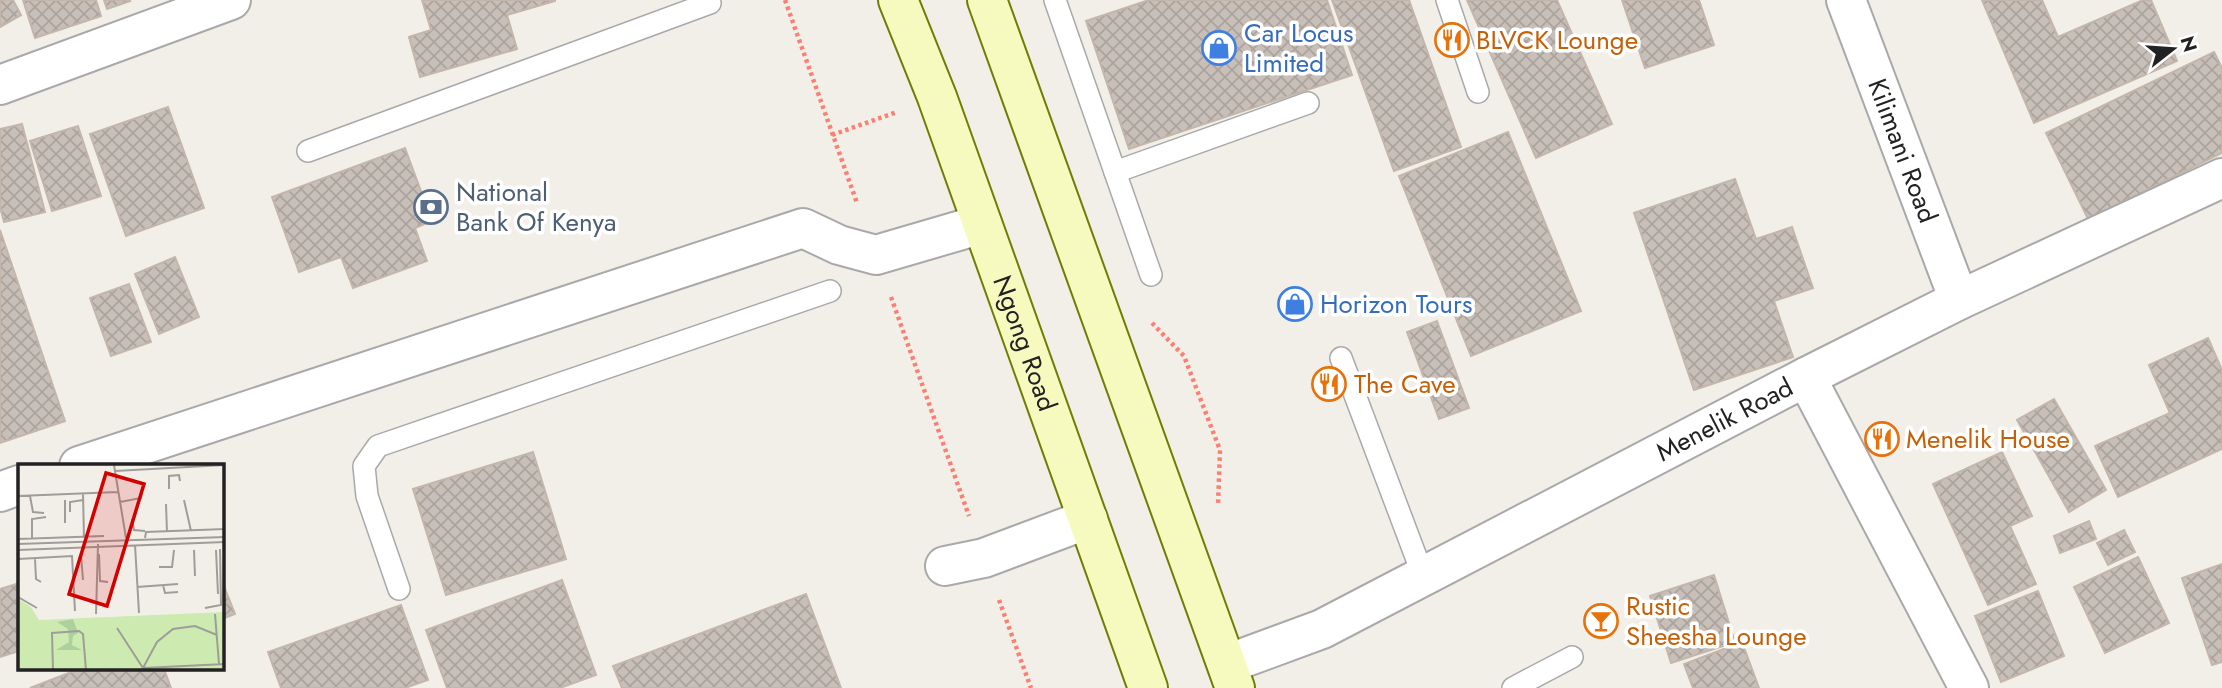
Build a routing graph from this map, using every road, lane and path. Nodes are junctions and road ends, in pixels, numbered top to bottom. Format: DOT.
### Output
graph roads {
  1 [pos="231,0"];
  2 [pos="785,0"];
  3 [pos="898,0"];
  4 [pos="987,0"];
  5 [pos="1055,0"];
  6 [pos="1447,0"];
  7 [pos="1846,0"];
  8 [pos="710,3"];
  9 [pos="0,85"];
  10 [pos="1478,92"];
  11 [pos="1308,103"];
  12 [pos="308,151"];
  13 [pos="1115,172"];
  14 [pos="2222,177"];
  15 [pos="982,224"];
  16 [pos="876,255"];
  17 [pos="1151,275"];
  18 [pos="830,291"];
  19 [pos="1959,300"];
  20 [pos="1341,358"];
  21 [pos="1806,377"];
  22 [pos="85,464"];
  23 [pos="18,485"];
  24 [pos="0,492"];
  25 [pos="1088,519"];
  26 [pos="984,558"];
  27 [pos="945,566"];
  28 [pos="1424,578"];
  29 [pos="399,589"];
  30 [pos="1572,657"];
  31 [pos="1231,676"];
  32 [pos="1031,688"];
  33 [pos="1148,688"];
  34 [pos="1513,688"];
  35 [pos="1969,688"];
  1 -- 9 [label="street"];
  2 -- 16 [label="path"];
  3 -- 15 [label="main road, Ngong Road"];
  4 -- 31 [label="main road"];
  5 -- 13 [label="lane"];
  6 -- 10 [label="lane"];
  7 -- 19 [label="street, Kilimani Road"];
  8 -- 12 [label="lane"];
  11 -- 13 [label="lane"];
  13 -- 17 [label="lane"];
  14 -- 19 [label="street, Menelik Road"];
  15 -- 16 [label="street"];
  15 -- 25 [label="main road, Ngong Road"];
  16 -- 22 [label="street"];
  16 -- 26 [label="path"];
  18 -- 29 [label="lane"];
  19 -- 21 [label="street, Menelik Road"];
  20 -- 28 [label="lane"];
  21 -- 28 [label="street, Menelik Road"];
  21 -- 35 [label="street"];
  23 -- 24 [label="street"];
  25 -- 26 [label="street"];
  25 -- 33 [label="main road, Ngong Road"];
  26 -- 27 [label="street"];
  26 -- 32 [label="path"];
  28 -- 31 [label="street, Menelik Road"];
  30 -- 34 [label="lane"];
}
